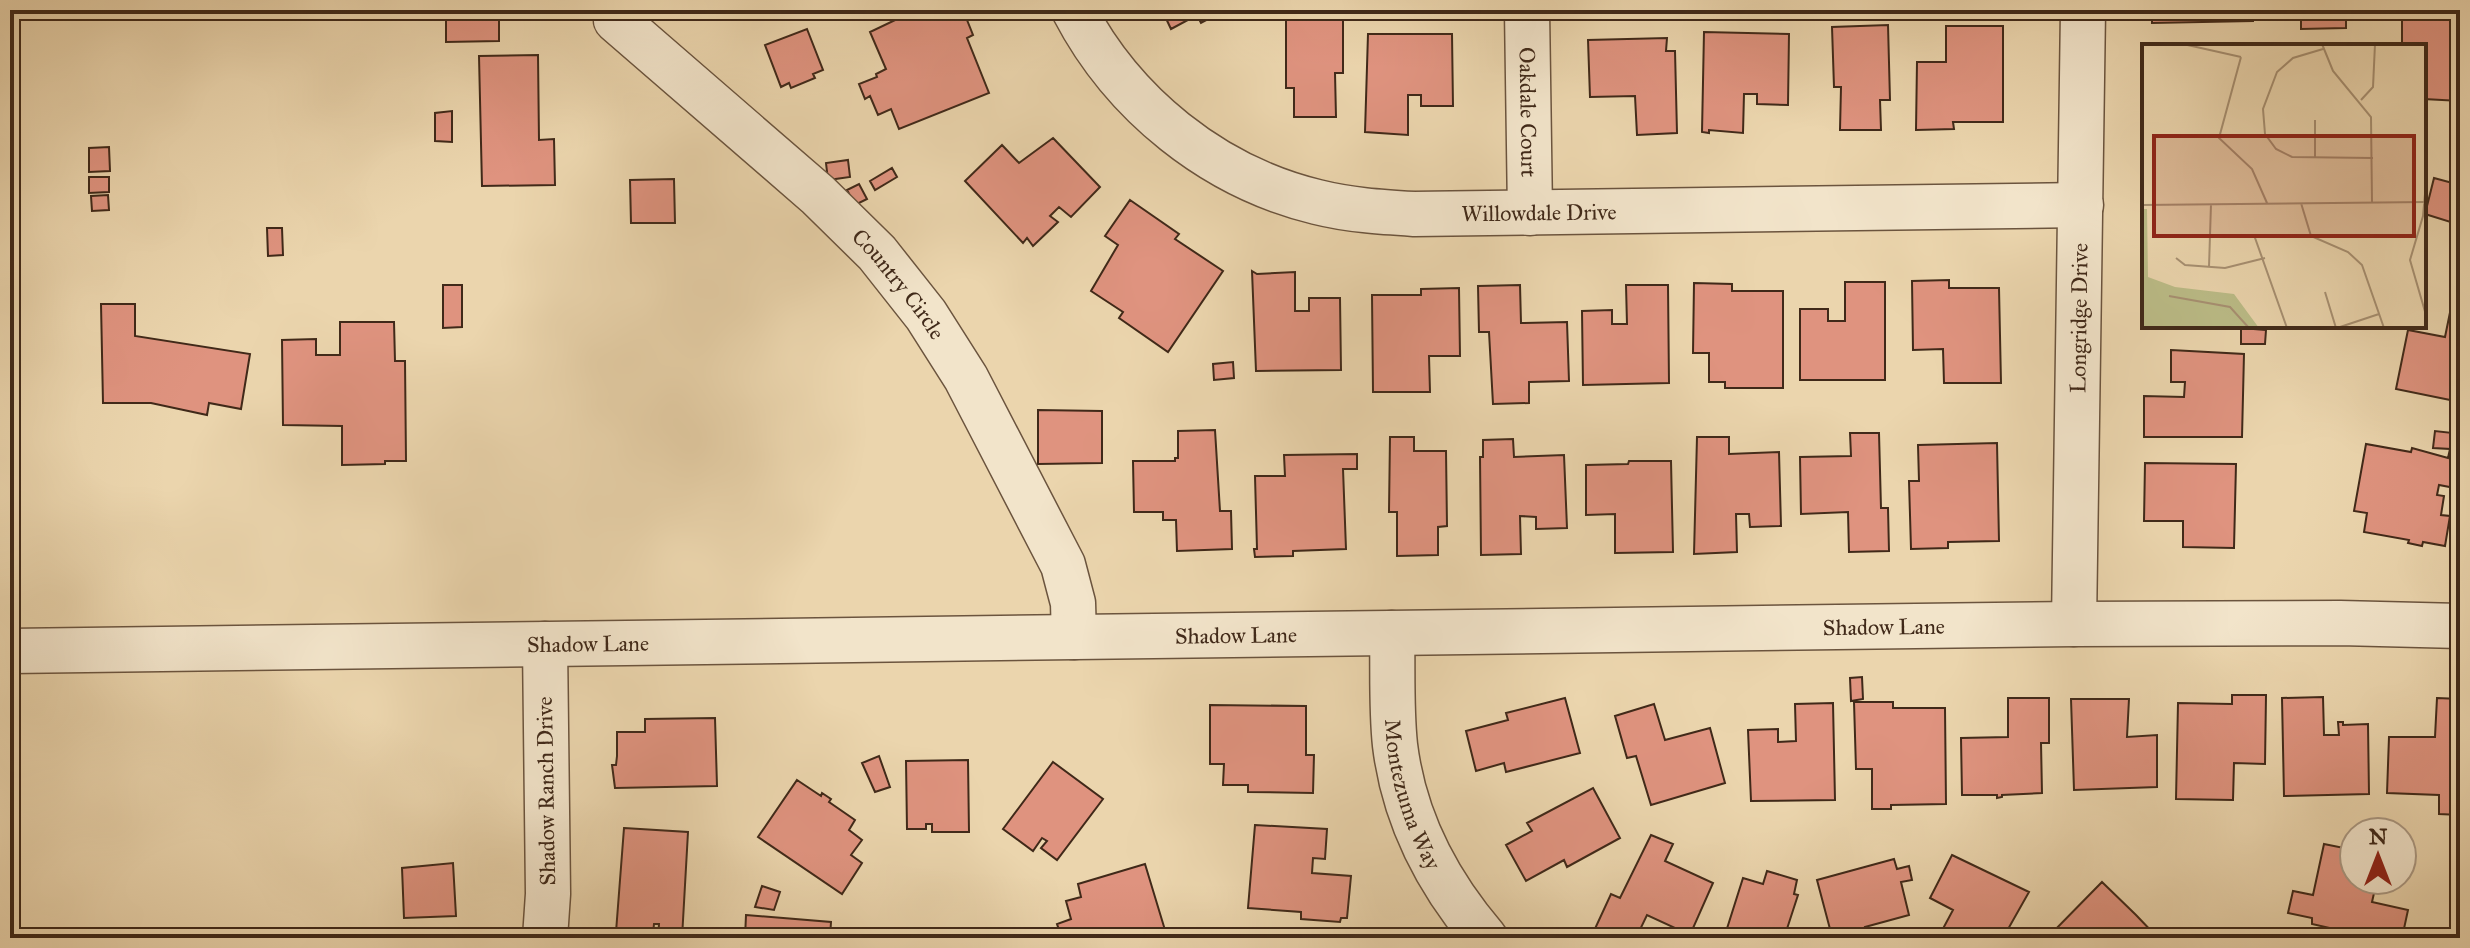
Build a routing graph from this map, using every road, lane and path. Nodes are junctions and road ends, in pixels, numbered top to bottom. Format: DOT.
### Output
graph roads {
  1 [pos="618,10"];
  2 [pos="1074,10"];
  3 [pos="1527,10"];
  4 [pos="2083,10"];
  5 [pos="2081,205"];
  6 [pos="1530,213"];
  7 [pos="2074,624"];
  8 [pos="2460,626"];
  9 [pos="1392,633"];
  10 [pos="1074,637"];
  11 [pos="545,644"];
  12 [pos="10,651"];
  13 [pos="545,938"];
  14 [pos="1485,938"];
  1 -- 10 [label="street, Country Circle"];
  2 -- 6 [label="street, Willowdale Drive"];
  3 -- 6 [label="street, Oakdale Court"];
  4 -- 5 [label="street, Longridge Drive"];
  5 -- 6 [label="street, Willowdale Drive"];
  5 -- 7 [label="street, Longridge Drive"];
  7 -- 8 [label="street, Shadow Lane"];
  7 -- 9 [label="street, Shadow Lane"];
  9 -- 10 [label="street, Shadow Lane"];
  9 -- 14 [label="street, Montezuma Way"];
  10 -- 11 [label="street, Shadow Lane"];
  11 -- 12 [label="street, Shadow Lane"];
  11 -- 13 [label="street, Shadow Ranch Drive"];
}
